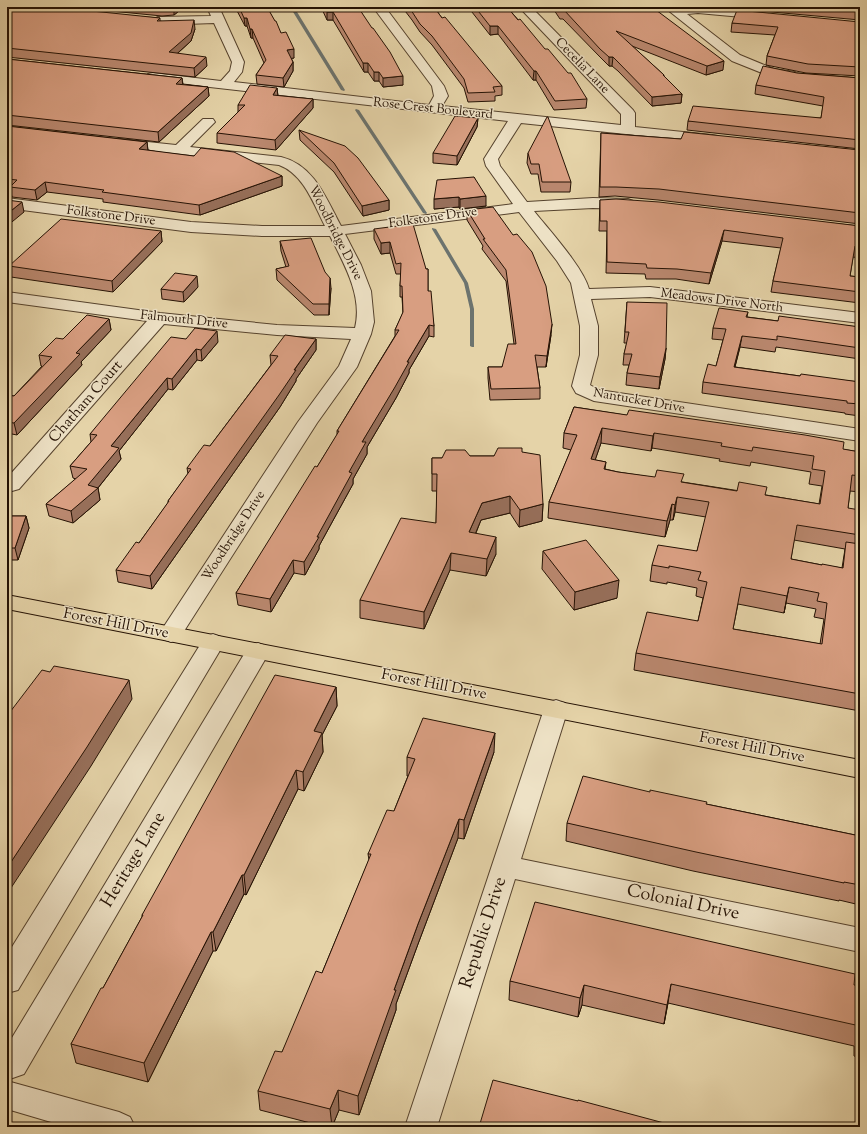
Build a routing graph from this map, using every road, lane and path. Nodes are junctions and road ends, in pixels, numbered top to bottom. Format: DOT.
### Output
graph roads {
  1 [pos="213,7"];
  2 [pos="379,7"];
  3 [pos="525,7"];
  4 [pos="673,9"];
  5 [pos="775,17"];
  6 [pos="219,19"];
  7 [pos="147,20"];
  8 [pos="139,76"];
  9 [pos="799,76"];
  10 [pos="224,85"];
  11 [pos="433,109"];
  12 [pos="517,118"];
  13 [pos="208,122"];
  14 [pos="628,129"];
  15 [pos="728,140"];
  16 [pos="101,141"];
  17 [pos="179,150"];
  18 [pos="7,203"];
  19 [pos="644,205"];
  20 [pos="523,207"];
  21 [pos="335,231"];
  22 [pos="583,294"];
  23 [pos="7,297"];
  24 [pos="160,318"];
  25 [pos="860,318"];
  26 [pos="362,334"];
  27 [pos="860,435"];
  28 [pos="12,485"];
  29 [pos="7,602"];
  30 [pos="171,634"];
  31 [pos="213,642"];
  32 [pos="258,651"];
  33 [pos="556,709"];
  34 [pos="860,769"];
  35 [pos="506,866"];
  36 [pos="860,940"];
  37 [pos="7,981"];
  38 [pos="7,1066"];
  39 [pos="7,1094"];
  40 [pos="119,1127"];
  41 [pos="422,1127"];
  1 -- 6 [label="street"];
  2 -- 11 [label="street"];
  3 -- 14 [label="street, Cecelia Lane"];
  4 -- 5 [label="street"];
  4 -- 9 [label="street"];
  6 -- 7 [label="street"];
  6 -- 10 [label="street"];
  8 -- 10 [label="street, Rose Crest Boulevard"];
  10 -- 11 [label="street, Rose Crest Boulevard"];
  11 -- 12 [label="street, Rose Crest Boulevard"];
  12 -- 14 [label="street, Rose Crest Boulevard"];
  12 -- 20 [label="street, Nantucket Drive"];
  13 -- 17 [label="street"];
  14 -- 15 [label="street, Rose Crest Boulevard"];
  16 -- 17 [label="street, Woodbridge Drive"];
  17 -- 21 [label="street, Woodbridge Drive"];
  18 -- 21 [label="street, Folkstone Drive"];
  19 -- 20 [label="street, Folkstone Drive"];
  20 -- 21 [label="street, Folkstone Drive"];
  20 -- 22 [label="street, Nantucket Drive"];
  21 -- 26 [label="street, Woodbridge Drive"];
  22 -- 25 [label="street, Meadows Drive North"];
  22 -- 27 [label="street, Nantucket Drive"];
  23 -- 24 [label="street, Falmouth Drive"];
  24 -- 26 [label="street, Falmouth Drive"];
  24 -- 28 [label="street, Chatham Court"];
  26 -- 30 [label="street, Woodbridge Drive"];
  29 -- 30 [label="main road, Forest Hill Drive"];
  30 -- 31 [label="main road, Forest Hill Drive"];
  31 -- 32 [label="main road, Forest Hill Drive"];
  31 -- 37 [label="street"];
  32 -- 33 [label="main road, Forest Hill Drive"];
  32 -- 38 [label="street, Heritage Lane"];
  33 -- 34 [label="main road, Forest Hill Drive"];
  33 -- 35 [label="street, Republic Drive"];
  35 -- 36 [label="street, Colonial Drive"];
  35 -- 41 [label="street, Republic Drive"];
  39 -- 40 [label="street"];
}
